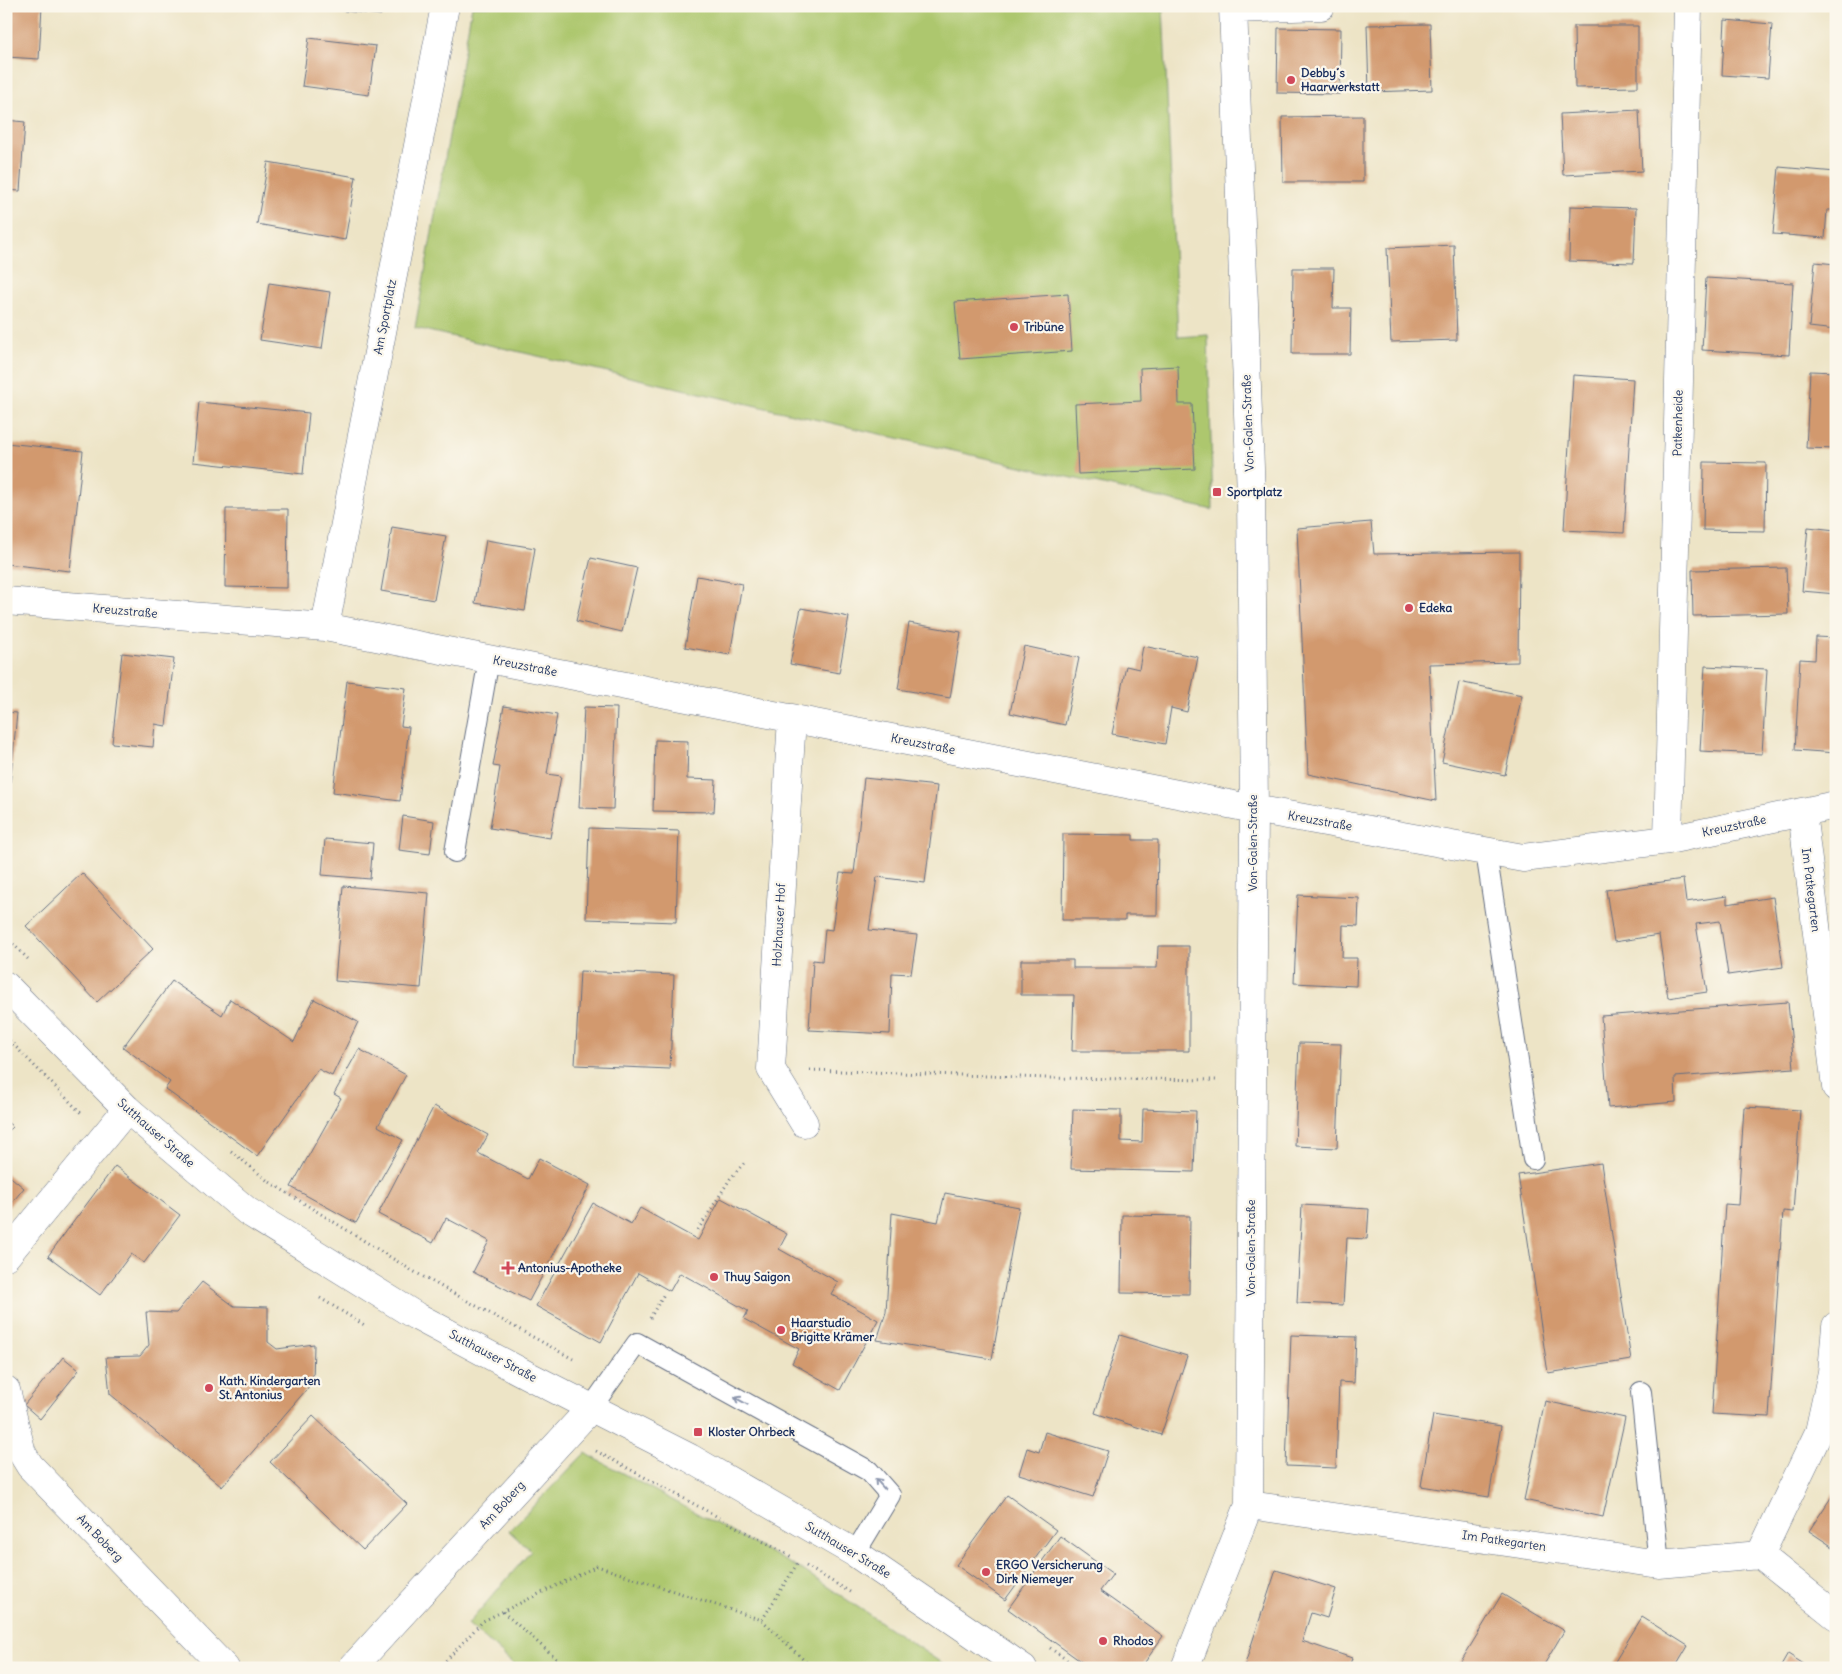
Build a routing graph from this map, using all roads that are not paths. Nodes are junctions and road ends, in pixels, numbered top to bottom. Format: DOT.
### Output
graph roads {
  1 [pos="445,6"];
  2 [pos="1321,6"];
  3 [pos="1688,6"];
  4 [pos="1233,8"];
  5 [pos="6,601"];
  6 [pos="325,627"];
  7 [pos="489,659"];
  8 [pos="792,718"];
  9 [pos="1836,805"];
  10 [pos="1254,809"];
  11 [pos="1802,812"];
  12 [pos="1668,840"];
  13 [pos="455,852"];
  14 [pos="1486,852"];
  15 [pos="6,986"];
  16 [pos="1836,1086"];
  17 [pos="127,1109"];
  18 [pos="804,1123"];
  19 [pos="1533,1159"];
  20 [pos="6,1256"];
  21 [pos="1836,1326"];
  22 [pos="6,1390"];
  23 [pos="1641,1392"];
  24 [pos="591,1408"];
  25 [pos="14,1455"];
  26 [pos="1249,1505"];
  27 [pos="855,1553"];
  28 [pos="1760,1555"];
  29 [pos="1659,1564"];
  30 [pos="1836,1616"];
  31 [pos="225,1668"];
  32 [pos="352,1668"];
  33 [pos="1022,1668"];
  34 [pos="1185,1668"];
  1 -- 6 [label="street, Am Sportplatz"];
  2 -- 4 [label="street"];
  3 -- 12 [label="street, Patkenheide"];
  4 -- 10 [label="street, Von-Galen-Straße"];
  5 -- 6 [label="street, Kreuzstraße"];
  6 -- 7 [label="street, Kreuzstraße"];
  7 -- 8 [label="street, Kreuzstraße"];
  7 -- 13 [label="lane"];
  8 -- 10 [label="street, Kreuzstraße"];
  8 -- 18 [label="street, Holzhauser Hof"];
  9 -- 11 [label="street, Kreuzstraße"];
  10 -- 14 [label="street, Kreuzstraße"];
  10 -- 26 [label="street, Von-Galen-Straße"];
  11 -- 12 [label="street, Kreuzstraße"];
  11 -- 16 [label="street, Im Patkegarten"];
  12 -- 14 [label="street, Kreuzstraße"];
  14 -- 19 [label="lane"];
  15 -- 17 [label="street, Sutthauser Straße"];
  17 -- 20 [label="street"];
  17 -- 24 [label="street, Sutthauser Straße"];
  21 -- 28 [label="street"];
  22 -- 25 [label="street, Am Boberg"];
  23 -- 29 [label="lane"];
  24 -- 27 [label="street, Sutthauser Straße"];
  27 -- 24 [label="lane, one-way"];
  24 -- 32 [label="street, Am Boberg"];
  25 -- 31 [label="street, Am Boberg"];
  26 -- 29 [label="street, Im Patkegarten"];
  26 -- 34 [label="street, Von-Galen-Straße"];
  27 -- 33 [label="street, Sutthauser Straße"];
  28 -- 29 [label="street, Im Patkegarten"];
  28 -- 30 [label="street"];
}
